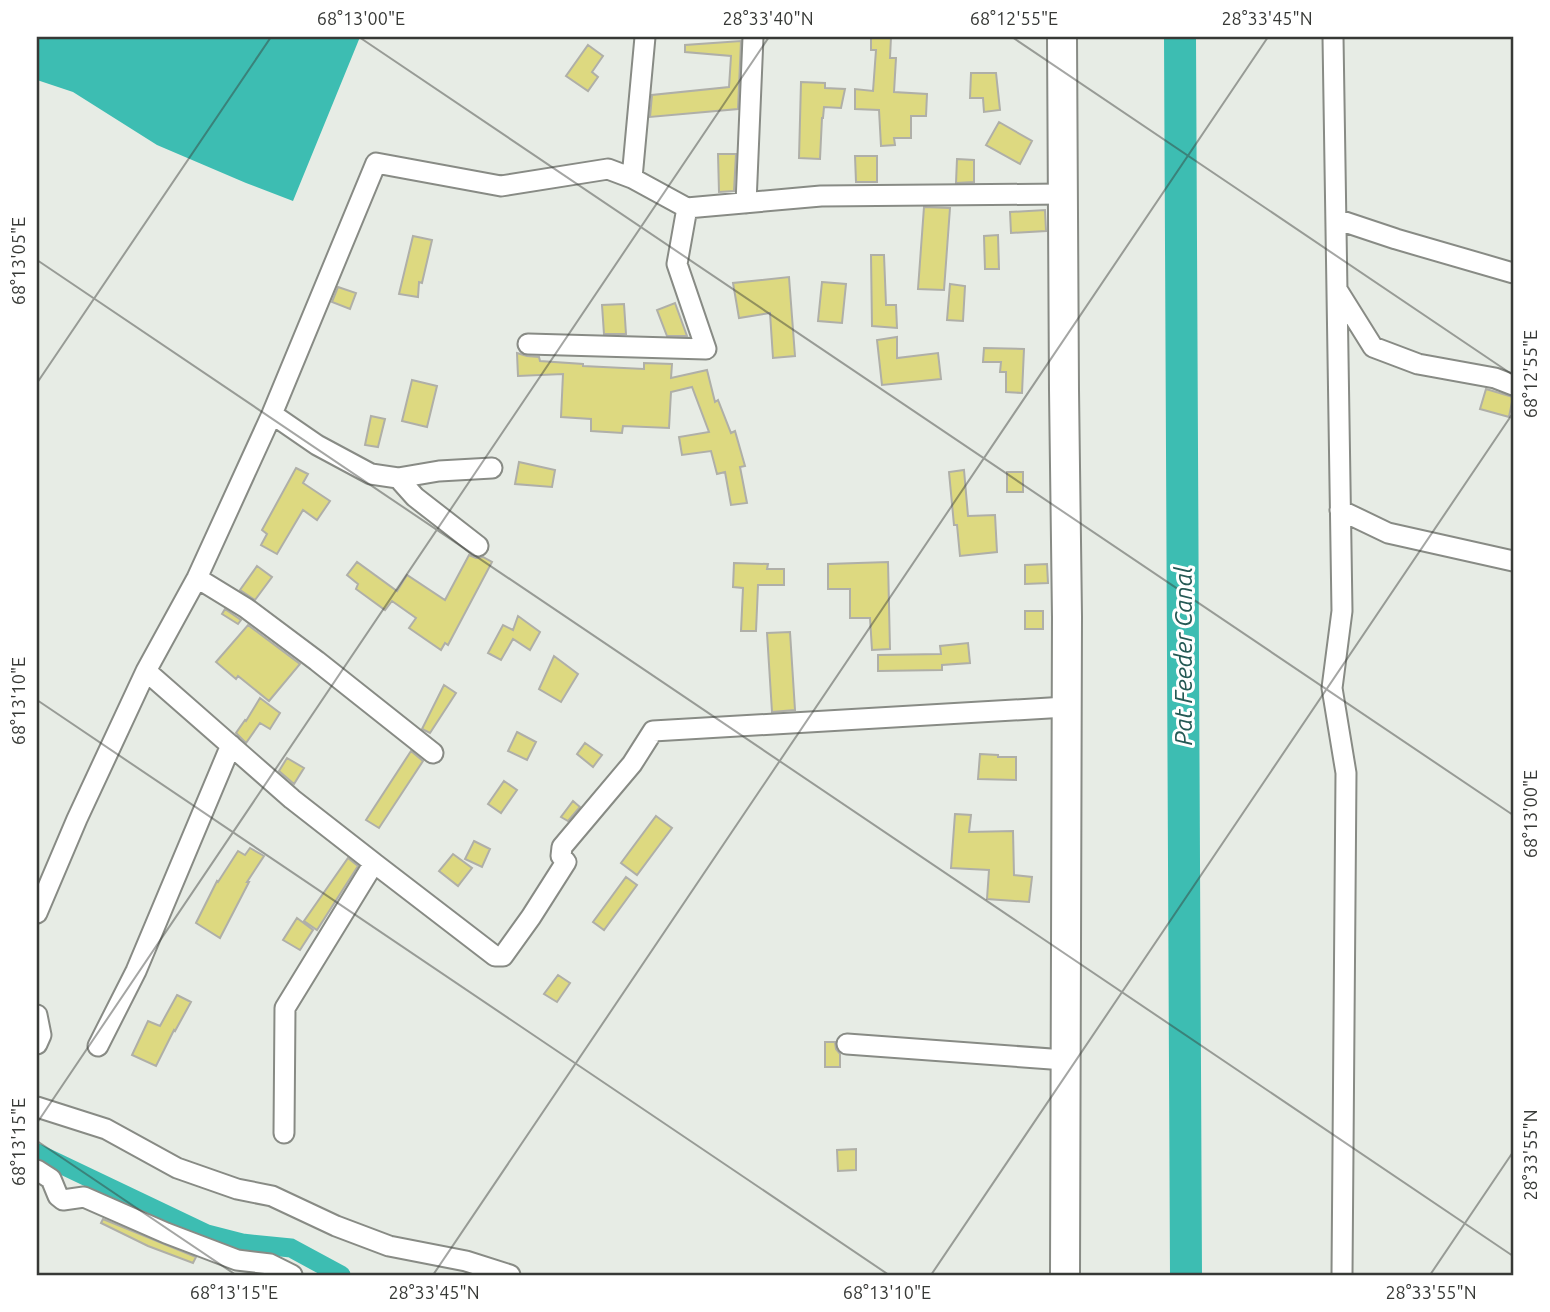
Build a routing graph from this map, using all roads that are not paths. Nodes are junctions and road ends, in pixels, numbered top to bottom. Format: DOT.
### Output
graph roads {
  1 [pos="645,37"];
  2 [pos="753,37"];
  3 [pos="1062,37"];
  4 [pos="1333,37"];
  5 [pos="632,178"];
  6 [pos="1063,194"];
  7 [pos="746,203"];
  8 [pos="687,208"];
  9 [pos="1336,219"];
  10 [pos="1513,273"];
  11 [pos="1337,290"];
  12 [pos="528,344"];
  13 [pos="1513,385"];
  14 [pos="272,414"];
  15 [pos="492,468"];
  16 [pos="398,478"];
  17 [pos="1340,510"];
  18 [pos="478,546"];
  19 [pos="1513,561"];
  20 [pos="197,578"];
  21 [pos="146,671"];
  22 [pos="1066,706"];
  23 [pos="231,746"];
  24 [pos="433,754"];
  25 [pos="373,863"];
  26 [pos="37,913"];
  27 [pos="37,1015"];
  28 [pos="847,1044"];
  29 [pos="37,1045"];
  30 [pos="98,1046"];
  31 [pos="1065,1060"];
  32 [pos="37,1107"];
  33 [pos="284,1133"];
  34 [pos="37,1170"];
  35 [pos="292,1275"];
  36 [pos="510,1275"];
  37 [pos="1065,1275"];
  38 [pos="1342,1275"];
  1 -- 5 [label="street"];
  2 -- 7 [label="street"];
  3 -- 6 [label="street"];
  4 -- 9 [label="street"];
  5 -- 8 [label="street"];
  5 -- 14 [label="street"];
  6 -- 7 [label="street"];
  6 -- 22 [label="street"];
  7 -- 8 [label="street"];
  8 -- 12 [label="street"];
  9 -- 10 [label="street"];
  9 -- 11 [label="street"];
  11 -- 13 [label="street"];
  11 -- 17 [label="street"];
  14 -- 16 [label="street"];
  14 -- 20 [label="street"];
  15 -- 16 [label="street"];
  16 -- 18 [label="street"];
  17 -- 19 [label="street"];
  17 -- 38 [label="street"];
  20 -- 21 [label="street"];
  20 -- 24 [label="street"];
  21 -- 23 [label="street"];
  21 -- 26 [label="street"];
  22 -- 25 [label="street"];
  22 -- 31 [label="street"];
  23 -- 25 [label="street"];
  23 -- 30 [label="street"];
  25 -- 33 [label="street"];
  27 -- 29 [label="street"];
  28 -- 31 [label="street"];
  31 -- 37 [label="street"];
  32 -- 36 [label="street"];
  34 -- 35 [label="street"];
}
